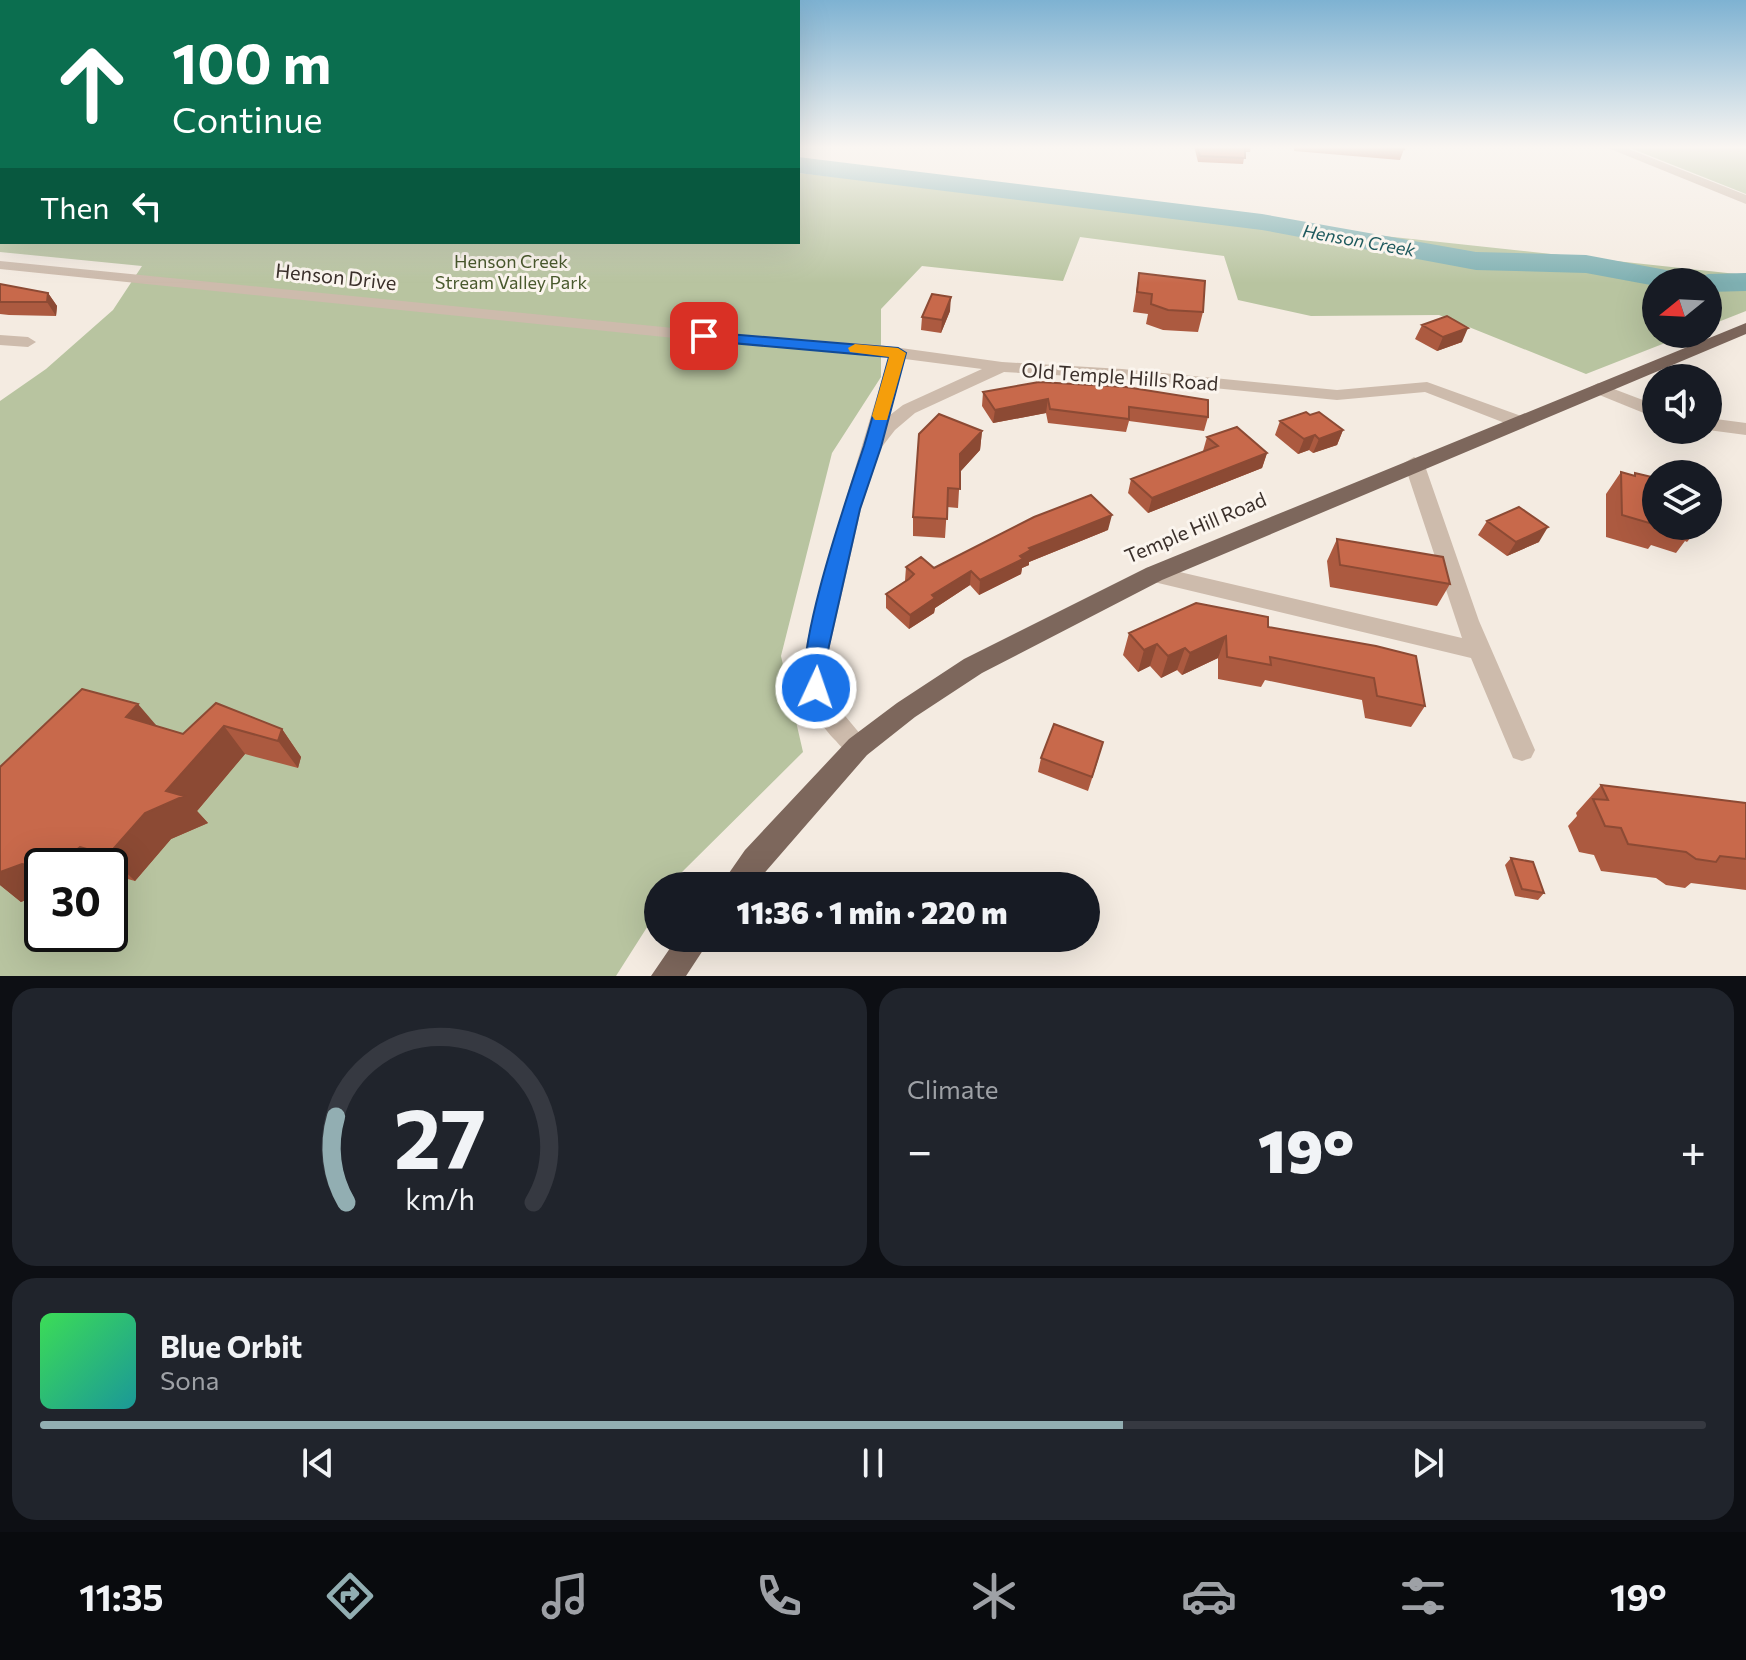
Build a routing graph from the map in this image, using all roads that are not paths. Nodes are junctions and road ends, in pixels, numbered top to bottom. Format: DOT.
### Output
graph roads {
  1 [pos="1725,192"];
  2 [pos="1746,200"];
  3 [pos="0,265"];
  4 [pos="1746,328"];
  5 [pos="0,340"];
  6 [pos="28,342"];
  7 [pos="898,353"];
  8 [pos="1002,367"];
  9 [pos="1598,388"];
  10 [pos="1642,406"];
  11 [pos="1517,421"];
  12 [pos="1722,426"];
  13 [pos="1746,429"];
  14 [pos="872,447"];
  15 [pos="1414,463"];
  16 [pos="1154,574"];
  17 [pos="1479,651"];
  18 [pos="858,747"];
  19 [pos="1522,750"];
  20 [pos="746,872"];
  21 [pos="685,952"];
  22 [pos="667,976"];
  1 -- 2 [label="street"];
  3 -- 7 [label="street, Henson Drive"];
  4 -- 9 [label="main road, Temple Hill Road"];
  5 -- 6 [label="street"];
  7 -- 8 [label="street, Henson Drive"];
  7 -- 14 [label="street"];
  8 -- 11 [label="street, Old Temple Hills Road"];
  8 -- 14 [label="street, Old Temple Hills Road"];
  9 -- 10 [label="street"];
  9 -- 11 [label="main road, Temple Hill Road"];
  11 -- 15 [label="main road, Temple Hill Road"];
  12 -- 13 [label="street"];
  14 -- 18 [label="street, Old Temple Hills Road"];
  15 -- 16 [label="main road, Temple Hill Road"];
  15 -- 17 [label="street"];
  16 -- 17 [label="street"];
  16 -- 18 [label="main road, Temple Hill Road"];
  17 -- 19 [label="street"];
  18 -- 20 [label="main road, Temple Hill Road"];
  21 -- 22 [label="main road"];
}
